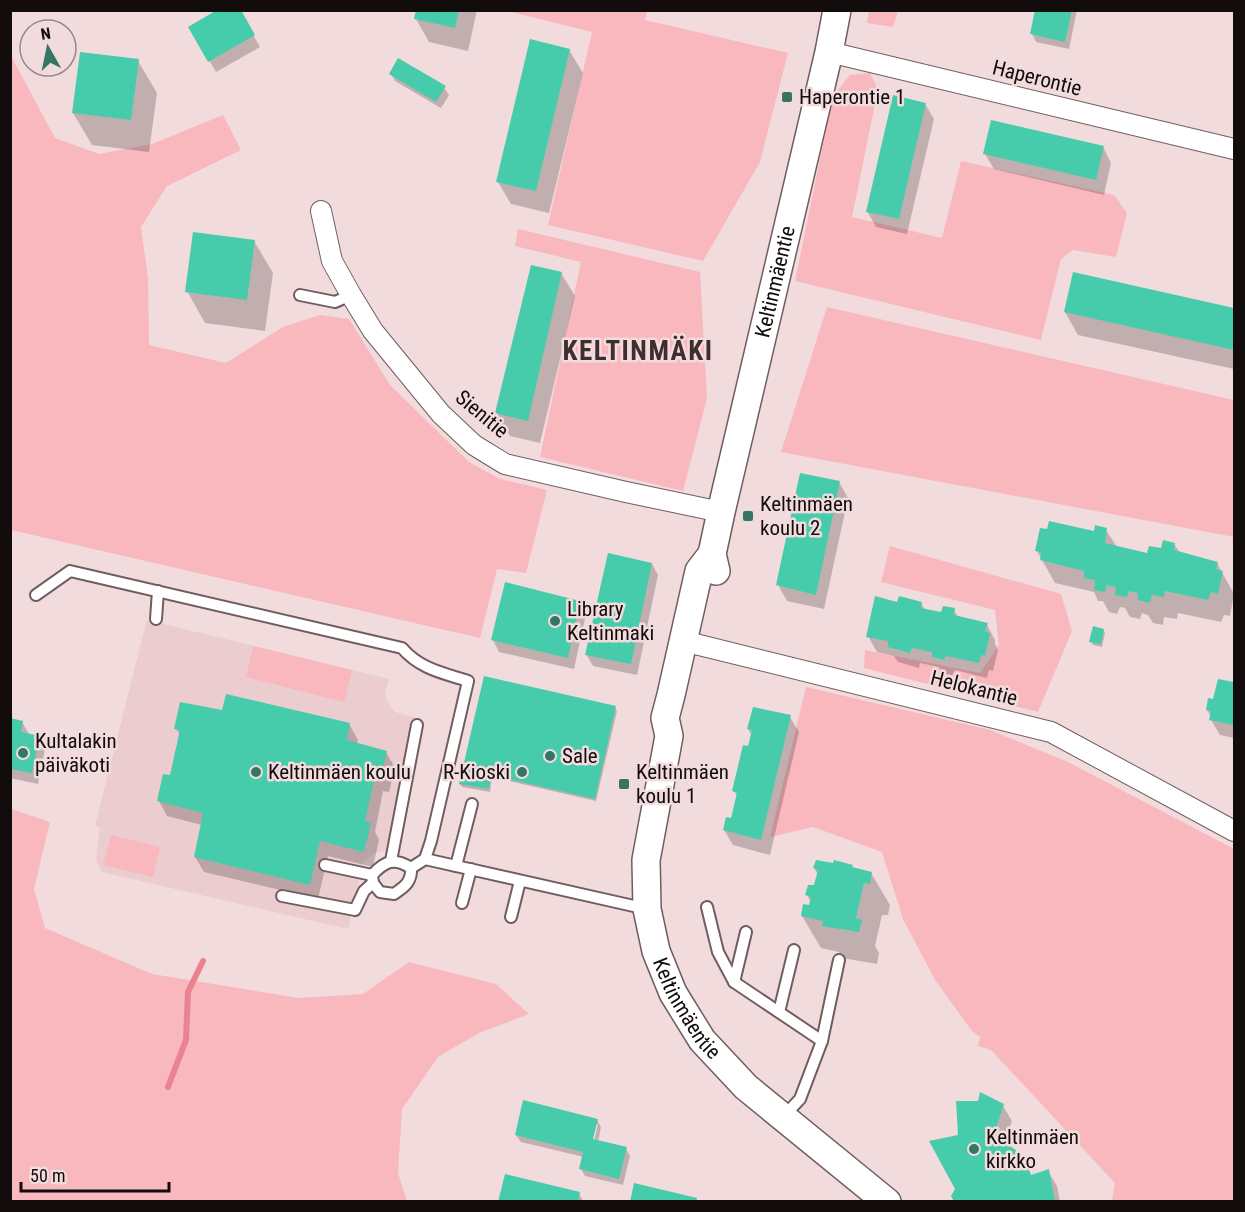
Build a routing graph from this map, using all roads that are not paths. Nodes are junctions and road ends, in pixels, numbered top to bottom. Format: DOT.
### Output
graph roads {
  1 [pos="837,10"];
  2 [pos="829,52"];
  3 [pos="1234,149"];
  4 [pos="321,211"];
  5 [pos="351,295"];
  6 [pos="300,296"];
  7 [pos="721,512"];
  8 [pos="158,591"];
  9 [pos="36,595"];
  10 [pos="156,619"];
  11 [pos="692,643"];
  12 [pos="417,725"];
  13 [pos="472,804"];
  14 [pos="1234,831"];
  15 [pos="425,859"];
  16 [pos="391,861"];
  17 [pos="325,865"];
  18 [pos="456,866"];
  19 [pos="411,868"];
  20 [pos="471,870"];
  21 [pos="372,879"];
  22 [pos="520,881"];
  23 [pos="282,897"];
  24 [pos="462,903"];
  25 [pos="707,907"];
  26 [pos="647,909"];
  27 [pos="511,917"];
  28 [pos="746,932"];
  29 [pos="795,950"];
  30 [pos="839,960"];
  31 [pos="734,982"];
  32 [pos="779,1012"];
  33 [pos="822,1041"];
  34 [pos="783,1117"];
  35 [pos="887,1202"];
  1 -- 2 [label="main road, Keltinmäentie"];
  2 -- 3 [label="street, Haperontie"];
  2 -- 7 [label="main road, Keltinmäentie"];
  4 -- 5 [label="street, Sienitie"];
  5 -- 6 [label="lane"];
  5 -- 7 [label="street, Sienitie"];
  7 -- 11 [label="main road, Keltinmäentie"];
  8 -- 9 [label="lane"];
  8 -- 10 [label="lane"];
  8 -- 15 [label="lane"];
  11 -- 14 [label="street, Helokantie"];
  11 -- 26 [label="main road, Keltinmäentie"];
  12 -- 16 [label="lane"];
  13 -- 18 [label="lane"];
  15 -- 18 [label="lane"];
  15 -- 19 [label="lane"];
  16 -- 19 [label="lane"];
  16 -- 21 [label="lane"];
  17 -- 21 [label="lane"];
  18 -- 20 [label="lane"];
  19 -- 21 [label="lane"];
  20 -- 22 [label="lane"];
  20 -- 24 [label="lane"];
  21 -- 23 [label="lane"];
  22 -- 26 [label="lane"];
  22 -- 27 [label="lane"];
  25 -- 31 [label="lane"];
  26 -- 34 [label="main road, Keltinmäentie"];
  28 -- 31 [label="lane"];
  29 -- 32 [label="lane"];
  30 -- 33 [label="lane"];
  31 -- 32 [label="lane"];
  32 -- 33 [label="lane"];
  33 -- 34 [label="lane"];
  34 -- 35 [label="main road, Keltinmäentie"];
}
